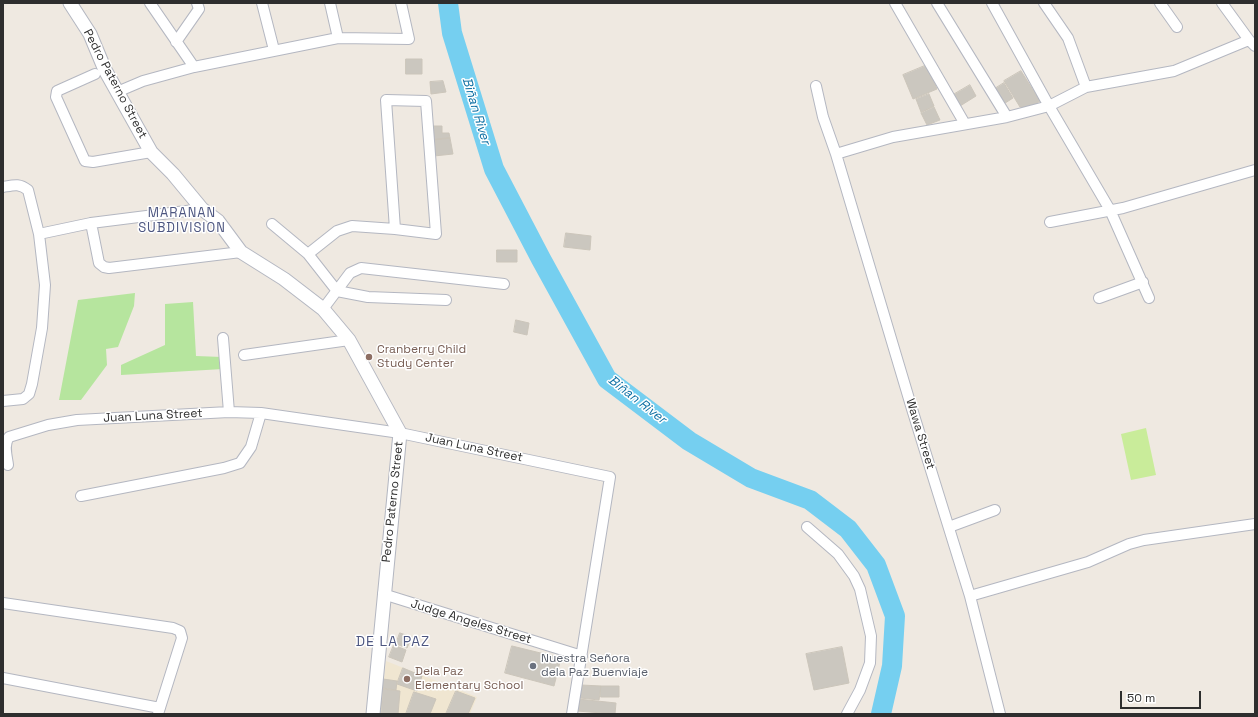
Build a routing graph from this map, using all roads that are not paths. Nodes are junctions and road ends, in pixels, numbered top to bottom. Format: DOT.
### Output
graph roads {
  1 [pos="70,3"];
  2 [pos="150,3"];
  3 [pos="197,3"];
  4 [pos="262,3"];
  5 [pos="330,3"];
  6 [pos="401,3"];
  7 [pos="895,3"];
  8 [pos="937,3"];
  9 [pos="992,3"];
  10 [pos="1044,3"];
  11 [pos="1160,3"];
  12 [pos="1222,3"];
  13 [pos="1177,27"];
  14 [pos="338,38"];
  15 [pos="176,42"];
  16 [pos="1252,43"];
  17 [pos="274,50"];
  18 [pos="194,67"];
  19 [pos="95,74"];
  20 [pos="816,86"];
  21 [pos="1086,88"];
  22 [pos="117,92"];
  23 [pos="1049,106"];
  24 [pos="1007,117"];
  25 [pos="965,124"];
  26 [pos="151,152"];
  27 [pos="836,154"];
  28 [pos="1255,170"];
  29 [pos="3,187"];
  30 [pos="202,209"];
  31 [pos="1110,210"];
  32 [pos="91,222"];
  33 [pos="1050,222"];
  34 [pos="272,224"];
  35 [pos="395,229"];
  36 [pos="39,234"];
  37 [pos="241,252"];
  38 [pos="308,254"];
  39 [pos="1143,282"];
  40 [pos="504,284"];
  41 [pos="337,291"];
  42 [pos="1099,298"];
  43 [pos="1149,298"];
  44 [pos="446,300"];
  45 [pos="323,309"];
  46 [pos="223,338"];
  47 [pos="349,340"];
  48 [pos="244,355"];
  49 [pos="3,401"];
  50 [pos="229,412"];
  51 [pos="262,413"];
  52 [pos="400,433"];
  53 [pos="8,465"];
  54 [pos="81,496"];
  55 [pos="995,510"];
  56 [pos="1255,524"];
  57 [pos="808,527"];
  58 [pos="949,527"];
  59 [pos="384,594"];
  60 [pos="970,596"];
  61 [pos="3,603"];
  62 [pos="582,656"];
  63 [pos="3,678"];
  64 [pos="159,711"];
  65 [pos="373,714"];
  66 [pos="572,714"];
  67 [pos="847,714"];
  68 [pos="1000,714"];
  1 -- 22 [label="street, Pedro Paterno Street"];
  2 -- 15 [label="street"];
  3 -- 15 [label="street"];
  4 -- 17 [label="street"];
  5 -- 14 [label="street"];
  6 -- 14 [label="street"];
  7 -- 25 [label="street"];
  8 -- 24 [label="street"];
  9 -- 23 [label="street"];
  10 -- 21 [label="street"];
  11 -- 13 [label="street"];
  12 -- 16 [label="street"];
  14 -- 17 [label="street"];
  15 -- 18 [label="street"];
  16 -- 21 [label="street"];
  17 -- 18 [label="street"];
  18 -- 22 [label="street"];
  19 -- 26 [label="street"];
  20 -- 27 [label="street, Wawa Street"];
  21 -- 23 [label="street"];
  22 -- 26 [label="street, Pedro Paterno Street"];
  23 -- 24 [label="street"];
  23 -- 31 [label="street"];
  24 -- 25 [label="street"];
  25 -- 27 [label="street"];
  26 -- 30 [label="street, Pedro Paterno Street"];
  27 -- 58 [label="street, Wawa Street"];
  28 -- 31 [label="street"];
  29 -- 36 [label="street"];
  30 -- 32 [label="street"];
  30 -- 37 [label="street, Pedro Paterno Street"];
  31 -- 33 [label="street"];
  31 -- 39 [label="street"];
  32 -- 36 [label="street"];
  32 -- 37 [label="street"];
  34 -- 38 [label="street"];
  35 -- 35 [label="street"];
  35 -- 38 [label="street"];
  36 -- 49 [label="street"];
  37 -- 45 [label="street, Pedro Paterno Street"];
  38 -- 41 [label="street"];
  39 -- 42 [label="street"];
  39 -- 43 [label="street"];
  40 -- 41 [label="street"];
  41 -- 44 [label="street"];
  41 -- 45 [label="street"];
  45 -- 47 [label="street, Pedro Paterno Street"];
  46 -- 50 [label="street"];
  47 -- 48 [label="street"];
  47 -- 52 [label="street, Pedro Paterno Street"];
  50 -- 51 [label="street, Juan Luna Street"];
  50 -- 53 [label="street, Juan Luna Street"];
  51 -- 52 [label="street, Juan Luna Street"];
  51 -- 54 [label="street"];
  52 -- 59 [label="street, Pedro Paterno Street"];
  52 -- 62 [label="street, Juan Luna Street"];
  55 -- 58 [label="street"];
  56 -- 60 [label="street"];
  57 -- 67 [label="street"];
  58 -- 60 [label="street, Wawa Street"];
  59 -- 62 [label="street, Judge Angeles Street"];
  59 -- 65 [label="street, Pedro Paterno Street"];
  60 -- 68 [label="street, Wawa Street"];
  61 -- 64 [label="street"];
  62 -- 66 [label="street, Juan Luna Street"];
  63 -- 64 [label="street"];
}
